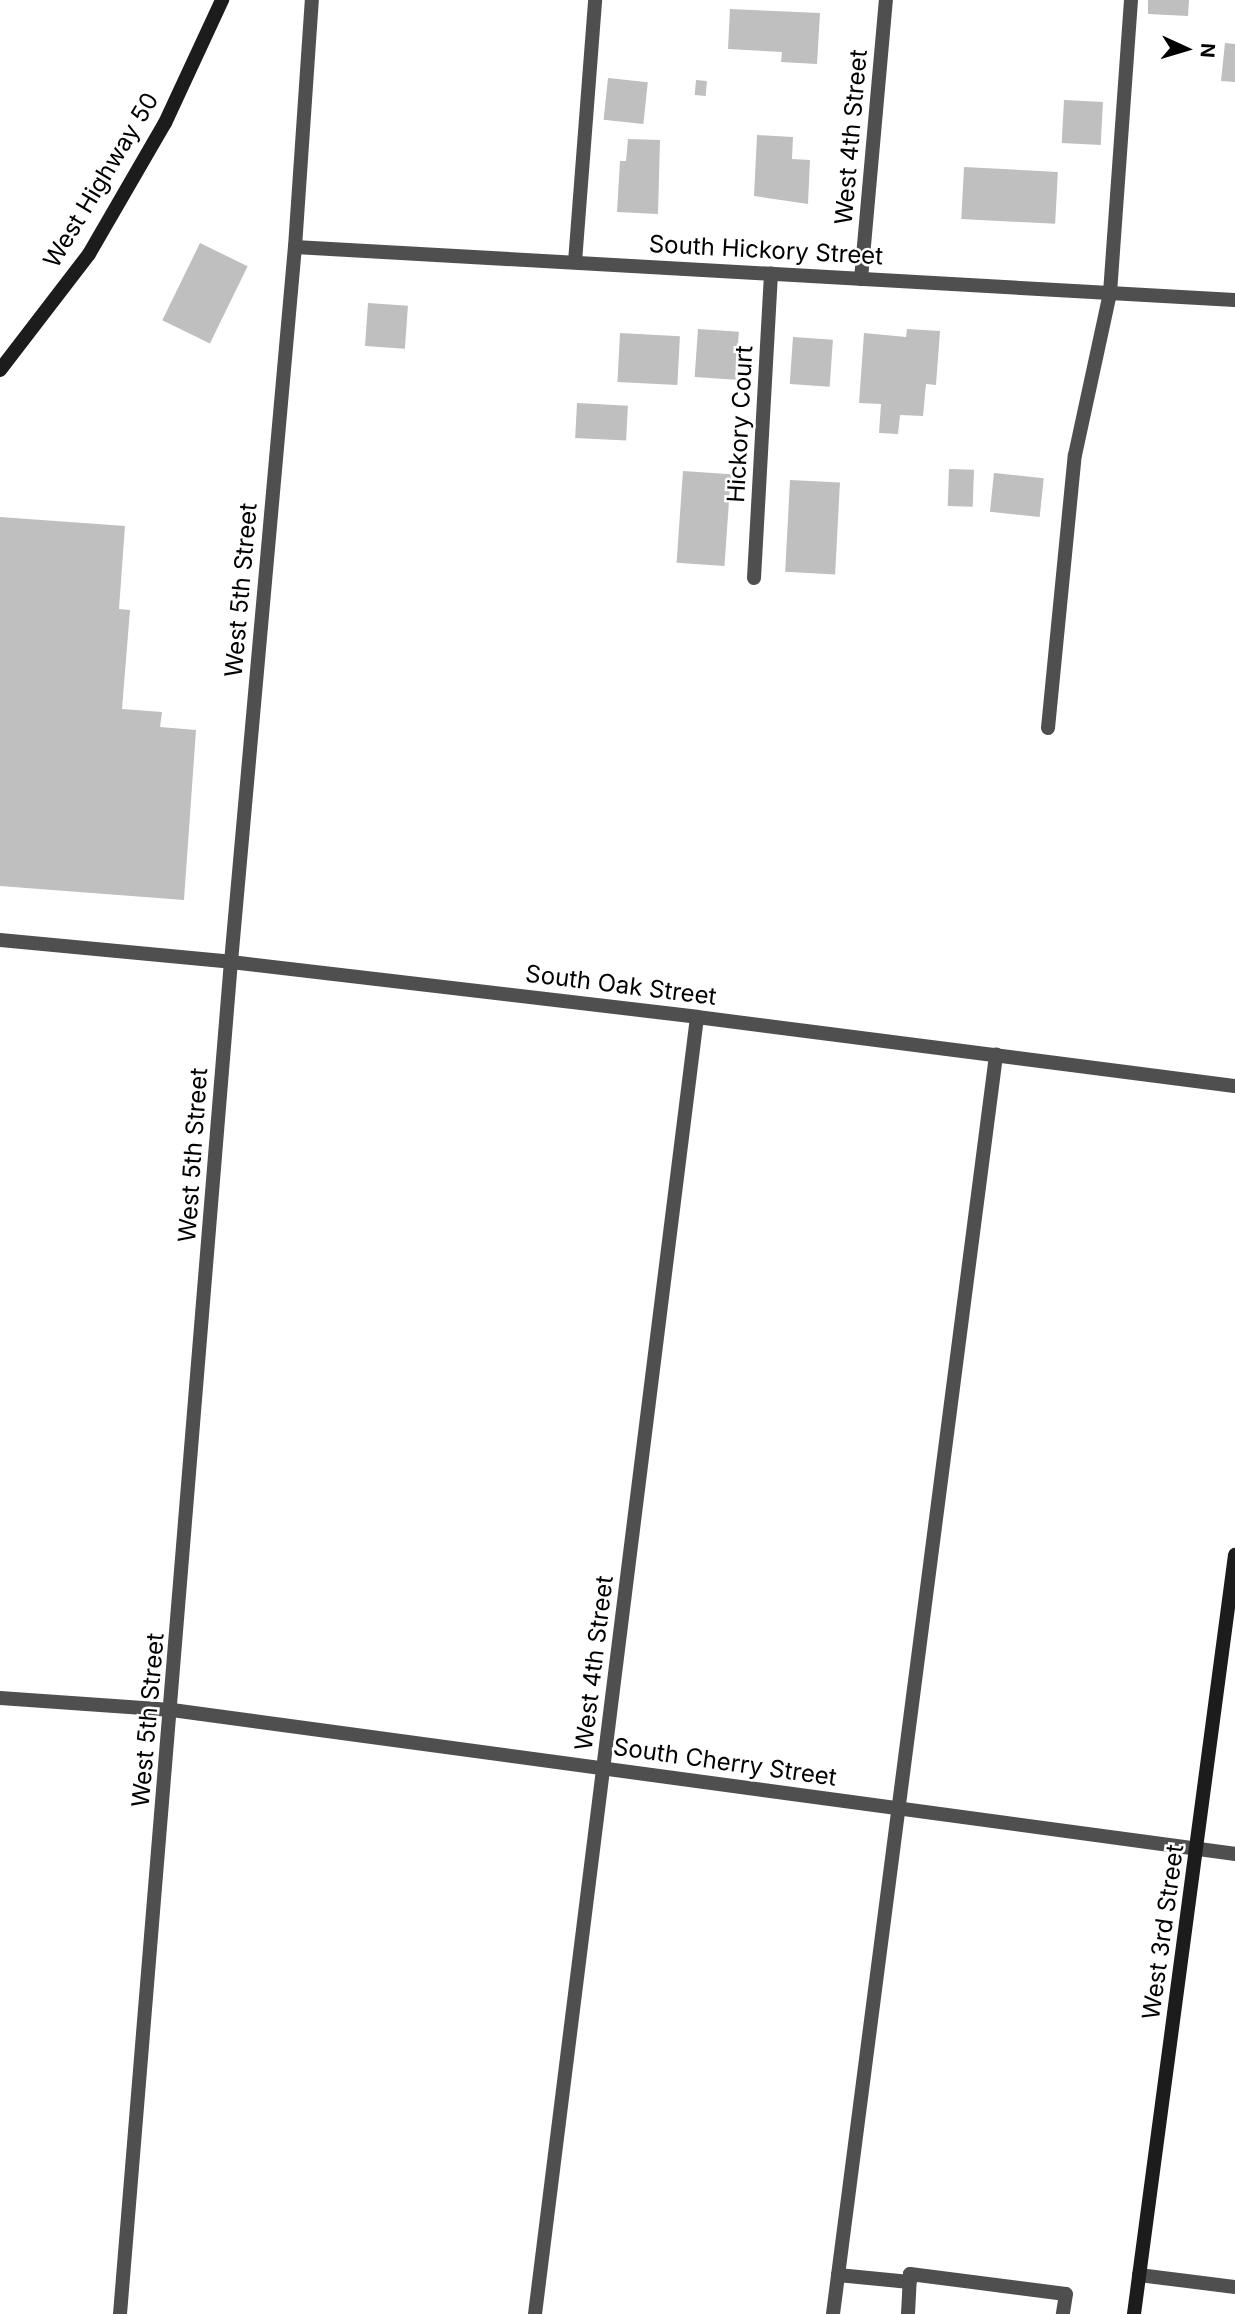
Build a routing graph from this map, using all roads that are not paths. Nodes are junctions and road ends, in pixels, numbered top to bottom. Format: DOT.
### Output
graph roads {
  1 [pos="222,0"];
  2 [pos="312,0"];
  3 [pos="595,0"];
  4 [pos="886,0"];
  5 [pos="1131,0"];
  6 [pos="295,247"];
  7 [pos="575,262"];
  8 [pos="771,273"];
  9 [pos="861,279"];
  10 [pos="1110,293"];
  11 [pos="1235,300"];
  12 [pos="0,370"];
  13 [pos="754,578"];
  14 [pos="1048,728"];
  15 [pos="0,940"];
  16 [pos="231,962"];
  17 [pos="697,1017"];
  18 [pos="996,1055"];
  19 [pos="1235,1086"];
  20 [pos="1235,1555"];
  21 [pos="0,1698"];
  22 [pos="172,1710"];
  23 [pos="604,1769"];
  24 [pos="900,1809"];
  25 [pos="1197,1849"];
  26 [pos="1235,1854"];
  27 [pos="838,2275"];
  28 [pos="1139,2275"];
  29 [pos="910,2282"];
  30 [pos="1235,2287"];
  31 [pos="120,2314"];
  32 [pos="535,2314"];
  33 [pos="833,2314"];
  34 [pos="908,2314"];
  35 [pos="1063,2314"];
  36 [pos="1134,2314"];
  1 -- 12 [label="street, West Highway 50"];
  2 -- 6 [label="street, West 5th Street"];
  3 -- 7 [label="street"];
  4 -- 9 [label="street, West 4th Street"];
  5 -- 10 [label="street"];
  6 -- 7 [label="street, South Hickory Street"];
  6 -- 16 [label="street, West 5th Street"];
  7 -- 8 [label="street, South Hickory Street"];
  8 -- 9 [label="street, South Hickory Street"];
  8 -- 13 [label="street, Hickory Court"];
  9 -- 10 [label="street, South Hickory Street"];
  10 -- 11 [label="street, South Hickory Street"];
  10 -- 14 [label="street"];
  15 -- 16 [label="street, South Oak Street"];
  16 -- 17 [label="street, South Oak Street"];
  16 -- 22 [label="street, West 5th Street"];
  17 -- 18 [label="street, South Oak Street"];
  17 -- 23 [label="street, West 4th Street"];
  18 -- 19 [label="street, South Oak Street"];
  18 -- 24 [label="street"];
  20 -- 25 [label="street, West 3rd Street"];
  21 -- 22 [label="street, South Cherry Street"];
  22 -- 23 [label="street, South Cherry Street"];
  22 -- 31 [label="street, West 5th Street"];
  23 -- 24 [label="street, South Cherry Street"];
  23 -- 32 [label="street, West 4th Street"];
  24 -- 25 [label="street, South Cherry Street"];
  24 -- 27 [label="street"];
  25 -- 26 [label="street, South Cherry Street"];
  25 -- 28 [label="street, West 3rd Street"];
  27 -- 29 [label="street"];
  27 -- 33 [label="street"];
  28 -- 30 [label="street"];
  28 -- 36 [label="street, West 3rd Street"];
  29 -- 34 [label="street"];
  29 -- 35 [label="street"];
}
